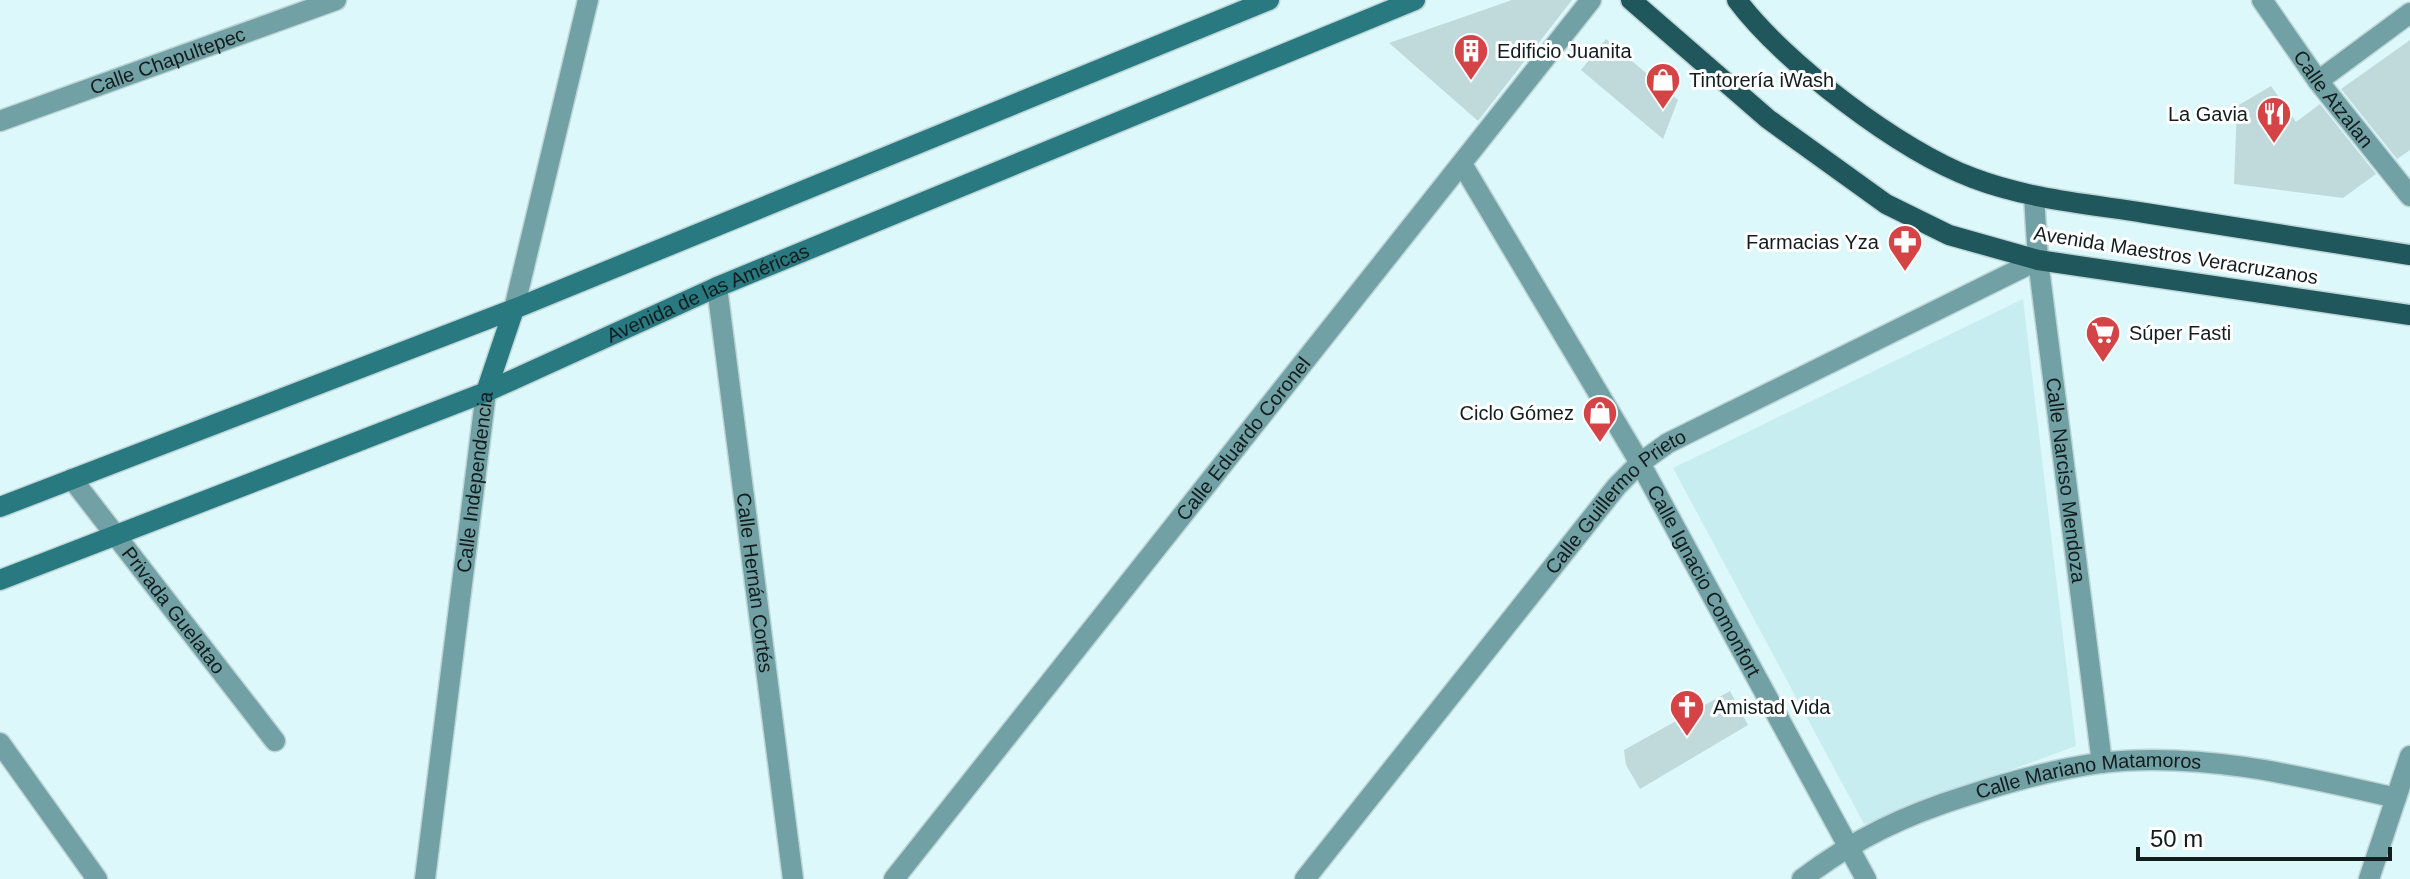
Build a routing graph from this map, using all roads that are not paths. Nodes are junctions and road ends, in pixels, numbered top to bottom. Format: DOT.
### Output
graph roads {
  1 [pos="336,0"];
  2 [pos="588,0"];
  3 [pos="1269,0"];
  4 [pos="1415,0"];
  5 [pos="1591,0"];
  6 [pos="1631,0"];
  7 [pos="1737,0"];
  8 [pos="2262,0"];
  9 [pos="2410,13"];
  10 [pos="2318,81"];
  11 [pos="0,121"];
  12 [pos="1462,164"];
  13 [pos="2034,196"];
  14 [pos="2410,196"];
  15 [pos="2410,255"];
  16 [pos="2038,260"];
  17 [pos="717,287"];
  18 [pos="514,309"];
  19 [pos="2410,315"];
  20 [pos="486,392"];
  21 [pos="1640,463"];
  22 [pos="72,479"];
  23 [pos="0,507"];
  24 [pos="117,534"];
  25 [pos="0,580"];
  26 [pos="275,741"];
  27 [pos="0,743"];
  28 [pos="2410,756"];
  29 [pos="2102,763"];
  30 [pos="2396,798"];
  31 [pos="1847,844"];
  32 [pos="97,879"];
  33 [pos="425,879"];
  34 [pos="793,879"];
  35 [pos="894,879"];
  36 [pos="1305,879"];
  37 [pos="1802,879"];
  38 [pos="1866,879"];
  39 [pos="2369,879"];
  1 -- 11 [label="street, Calle Chapultepec"];
  2 -- 18 [label="street, Calle Independencia"];
  3 -- 18 [label="main road"];
  4 -- 17 [label="main road, Avenida de las Américas"];
  5 -- 12 [label="street, Calle Eduardo Coronel"];
  6 -- 16 [label="main road, Avenida Maestros Veracruzanos"];
  7 -- 13 [label="main road, Avenida Maestros Veracruzanos"];
  8 -- 10 [label="street, Calle Atzalan"];
  9 -- 10 [label="street"];
  10 -- 14 [label="street, Calle Atzalan"];
  12 -- 21 [label="street, Calle Ignacio Comonfort"];
  12 -- 35 [label="street, Calle Eduardo Coronel"];
  13 -- 15 [label="main road, Avenida Maestros Veracruzanos"];
  13 -- 16 [label="street, Calle Narciso Mendoza"];
  16 -- 19 [label="main road, Avenida Maestros Veracruzanos"];
  16 -- 21 [label="street, Calle Guillermo Prieto"];
  16 -- 29 [label="street, Calle Narciso Mendoza"];
  17 -- 20 [label="main road, Avenida de las Américas"];
  17 -- 34 [label="street, Calle Hernán Cortés"];
  18 -- 20 [label="main road, Calle Independencia"];
  18 -- 22 [label="main road"];
  20 -- 24 [label="main road, Avenida de las Américas"];
  20 -- 33 [label="street, Calle Independencia"];
  21 -- 31 [label="street, Calle Ignacio Comonfort"];
  21 -- 36 [label="street, Calle Guillermo Prieto"];
  22 -- 23 [label="main road"];
  22 -- 24 [label="street, Privada Guelatao"];
  24 -- 25 [label="main road, Avenida de las Américas"];
  24 -- 26 [label="street, Privada Guelatao"];
  27 -- 32 [label="street"];
  28 -- 30 [label="street"];
  29 -- 30 [label="street, Calle Mariano Matamoros"];
  29 -- 31 [label="street, Calle Mariano Matamoros"];
  30 -- 39 [label="street"];
  31 -- 37 [label="street, Calle Mariano Matamoros"];
  31 -- 38 [label="street, Calle Ignacio Comonfort"];
}
